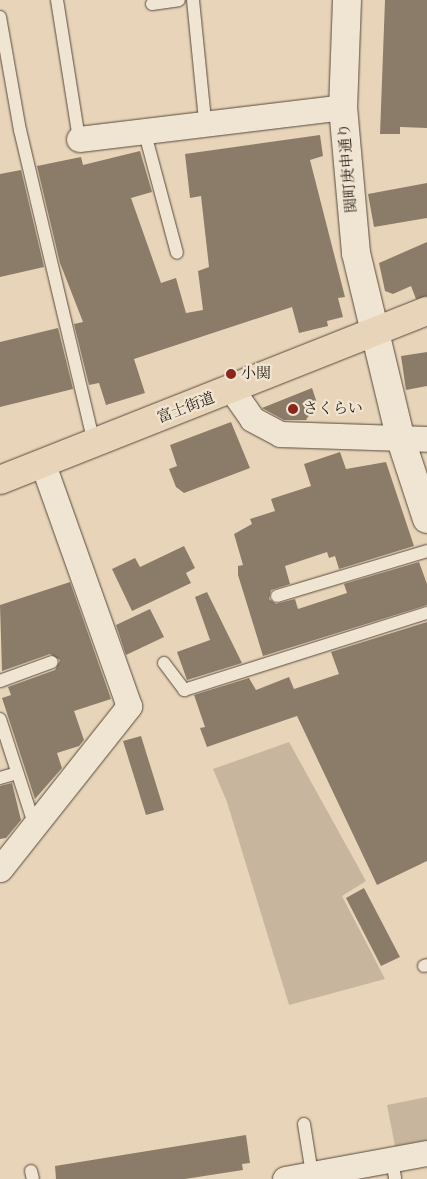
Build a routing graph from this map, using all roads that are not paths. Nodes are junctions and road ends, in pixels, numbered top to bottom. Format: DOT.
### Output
graph roads {
  1 [pos="57,0"];
  2 [pos="178,0"];
  3 [pos="193,0"];
  4 [pos="347,0"];
  5 [pos="152,4"];
  6 [pos="0,17"];
  7 [pos="343,107"];
  8 [pos="205,121"];
  9 [pos="144,130"];
  10 [pos="79,139"];
  11 [pos="177,254"];
  12 [pos="427,312"];
  13 [pos="375,333"];
  14 [pos="232,390"];
  15 [pos="414,439"];
  16 [pos="94,444"];
  17 [pos="43,464"];
  18 [pos="0,480"];
  19 [pos="427,518"];
  20 [pos="427,550"];
  21 [pos="277,596"];
  22 [pos="427,613"];
  23 [pos="52,662"];
  24 [pos="164,663"];
  25 [pos="0,681"];
  26 [pos="0,719"];
  27 [pos="17,773"];
  28 [pos="0,778"];
  29 [pos="36,830"];
  30 [pos="0,870"];
  31 [pos="304,1124"];
  32 [pos="427,1153"];
  33 [pos="393,1169"];
  34 [pos="312,1174"];
  35 [pos="285,1179"];
  1 -- 10 [label="lane"];
  2 -- 5 [label="lane"];
  3 -- 8 [label="lane"];
  4 -- 7 [label="street, 関町庚申通り"];
  6 -- 16 [label="lane"];
  7 -- 8 [label="street"];
  7 -- 13 [label="street, 関町庚申通り"];
  8 -- 9 [label="street"];
  9 -- 10 [label="street"];
  9 -- 11 [label="lane"];
  12 -- 13 [label="main road, 富士街道"];
  13 -- 14 [label="main road, 富士街道"];
  13 -- 15 [label="street, 関町庚申通り"];
  14 -- 15 [label="street"];
  14 -- 16 [label="main road, 富士街道"];
  15 -- 19 [label="street, 関町庚申通り"];
  16 -- 17 [label="main road, 富士街道"];
  17 -- 18 [label="main road, 富士街道"];
  17 -- 29 [label="street"];
  20 -- 21 [label="lane"];
  22 -- 24 [label="lane"];
  23 -- 25 [label="lane"];
  26 -- 27 [label="lane"];
  27 -- 28 [label="lane"];
  27 -- 29 [label="lane"];
  29 -- 30 [label="street"];
  31 -- 34 [label="lane"];
  32 -- 33 [label="street"];
  33 -- 34 [label="street"];
  34 -- 35 [label="street"];
}
